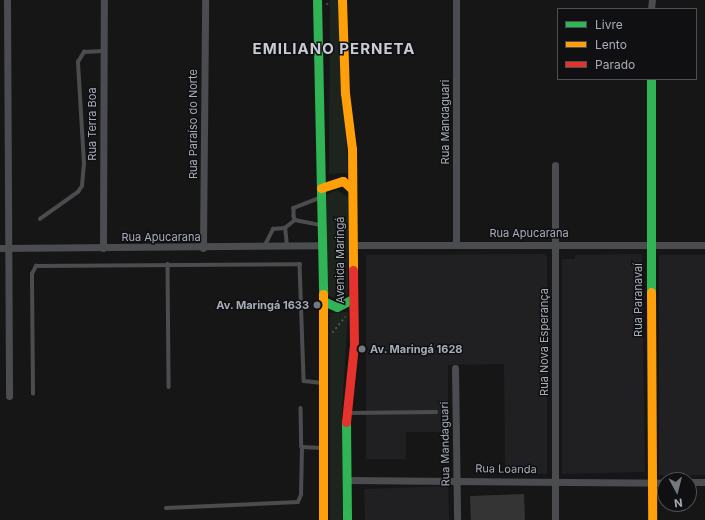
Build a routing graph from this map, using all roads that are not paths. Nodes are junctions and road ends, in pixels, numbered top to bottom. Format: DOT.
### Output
graph roads {
  1 [pos="7,0"];
  2 [pos="104,0"];
  3 [pos="204,0"];
  4 [pos="317,0"];
  5 [pos="342,0"];
  6 [pos="456,0"];
  7 [pos="104,50"];
  8 [pos="651,80"];
  9 [pos="555,165"];
  10 [pos="321,188"];
  11 [pos="352,189"];
  12 [pos="321,199"];
  13 [pos="40,219"];
  14 [pos="295,220"];
  15 [pos="321,226"];
  16 [pos="285,228"];
  17 [pos="456,244"];
  18 [pos="555,244"];
  19 [pos="321,245"];
  20 [pos="352,245"];
  21 [pos="650,245"];
  22 [pos="705,245"];
  23 [pos="288,246"];
  24 [pos="264,247"];
  25 [pos="0,248"];
  26 [pos="8,248"];
  27 [pos="103,248"];
  28 [pos="203,248"];
  29 [pos="168,264"];
  30 [pos="353,299"];
  31 [pos="323,301"];
  32 [pos="455,368"];
  33 [pos="324,383"];
  34 [pos="169,387"];
  35 [pos="33,394"];
  36 [pos="9,396"];
  37 [pos="301,408"];
  38 [pos="436,412"];
  39 [pos="346,413"];
  40 [pos="302,447"];
  41 [pos="323,448"];
  42 [pos="347,480"];
  43 [pos="457,480"];
  44 [pos="555,481"];
  45 [pos="651,483"];
  46 [pos="657,483"];
  47 [pos="166,508"];
  48 [pos="323,520"];
  49 [pos="347,520"];
  50 [pos="457,520"];
  51 [pos="555,520"];
  52 [pos="652,520"];
  1 -- 26 [label="street"];
  2 -- 7 [label="street, Rua Terra Boa"];
  3 -- 28 [label="street, Rua Paraíso do Norte"];
  4 -- 10 [label="main road, Avenida Maringá"];
  5 -- 11 [label="main road, Avenida Maringá"];
  6 -- 17 [label="street, Rua Mandaguari"];
  7 -- 13 [label="lane"];
  7 -- 27 [label="street, Rua Terra Boa"];
  8 -- 21 [label="main road, Rua Paranavaí"];
  9 -- 18 [label="street, Rua Nova Esperança"];
  10 -- 11 [label="main road"];
  10 -- 12 [label="main road, Avenida Maringá"];
  11 -- 20 [label="main road, Avenida Maringá"];
  12 -- 14 [label="lane"];
  12 -- 15 [label="main road, Avenida Maringá"];
  14 -- 15 [label="lane"];
  14 -- 16 [label="lane"];
  15 -- 19 [label="main road, Avenida Maringá"];
  16 -- 23 [label="lane"];
  16 -- 24 [label="lane"];
  17 -- 18 [label="street, Rua Apucarana"];
  17 -- 20 [label="street, Rua Apucarana"];
  18 -- 21 [label="street, Rua Apucarana"];
  18 -- 44 [label="street, Rua Nova Esperança"];
  19 -- 23 [label="street, Rua Apucarana"];
  19 -- 31 [label="main road, Avenida Maringá"];
  20 -- 30 [label="main road, Avenida Maringá"];
  21 -- 22 [label="street, Rua Apucarana"];
  21 -- 45 [label="main road, Rua Paranavaí"];
  23 -- 24 [label="street, Rua Apucarana"];
  24 -- 28 [label="street, Rua Apucarana"];
  25 -- 26 [label="street, Rua Apucarana"];
  26 -- 27 [label="street, Rua Apucarana"];
  26 -- 36 [label="street"];
  27 -- 28 [label="street, Rua Apucarana"];
  29 -- 33 [label="lane"];
  29 -- 34 [label="lane"];
  29 -- 35 [label="lane"];
  30 -- 31 [label="main road"];
  30 -- 39 [label="main road, Avenida Maringá"];
  31 -- 33 [label="main road, Avenida Maringá"];
  32 -- 43 [label="street, Rua Mandaguari"];
  33 -- 41 [label="main road, Avenida Maringá"];
  37 -- 40 [label="lane"];
  38 -- 39 [label="lane"];
  39 -- 42 [label="main road, Avenida Maringá"];
  40 -- 41 [label="lane"];
  40 -- 47 [label="lane"];
  41 -- 48 [label="main road, Avenida Maringá"];
  42 -- 43 [label="street, Rua Loanda"];
  42 -- 49 [label="main road, Avenida Maringá"];
  43 -- 44 [label="street, Rua Loanda"];
  43 -- 50 [label="street, Rua Mandaguari"];
  44 -- 45 [label="street, Rua Loanda"];
  44 -- 51 [label="street, Rua Nova Esperança"];
  45 -- 46 [label="street, Rua Loanda"];
  45 -- 52 [label="main road, Rua Paranavaí"];
}
